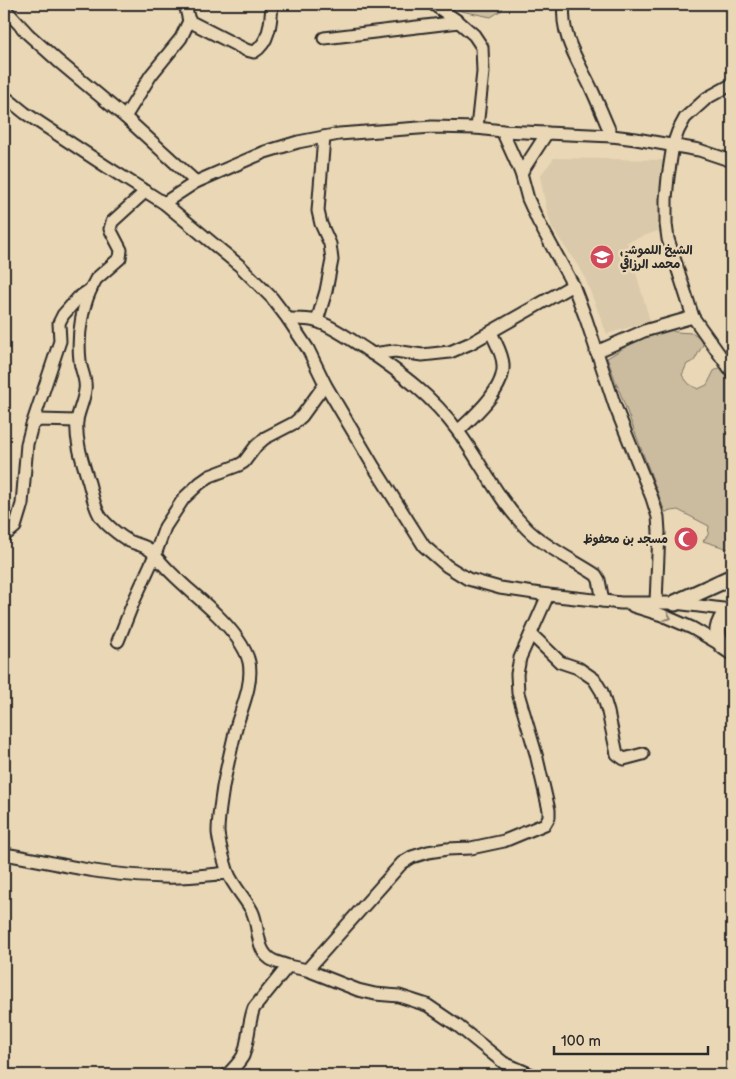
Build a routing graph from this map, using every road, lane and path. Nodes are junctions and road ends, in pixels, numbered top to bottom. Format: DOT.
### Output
graph roads {
  1 [pos="185,4"];
  2 [pos="272,4"];
  3 [pos="432,4"];
  4 [pos="564,4"];
  5 [pos="4,8"];
  6 [pos="189,21"];
  7 [pos="459,22"];
  8 [pos="324,38"];
  9 [pos="731,82"];
  10 [pos="4,97"];
  11 [pos="126,117"];
  12 [pos="476,128"];
  13 [pos="502,131"];
  14 [pos="547,133"];
  15 [pos="612,136"];
  16 [pos="324,137"];
  17 [pos="673,145"];
  18 [pos="732,161"];
  19 [pos="521,172"];
  20 [pos="196,182"];
  21 [pos="146,191"];
  22 [pos="164,203"];
  23 [pos="574,285"];
  24 [pos="91,289"];
  25 [pos="693,317"];
  26 [pos="288,319"];
  27 [pos="317,321"];
  28 [pos="491,332"];
  29 [pos="596,352"];
  30 [pos="372,354"];
  31 [pos="732,372"];
  32 [pos="325,384"];
  33 [pos="77,420"];
  34 [pos="32,425"];
  35 [pos="458,431"];
  36 [pos="4,536"];
  37 [pos="154,555"];
  38 [pos="732,576"];
  39 [pos="548,595"];
  40 [pos="604,601"];
  41 [pos="656,602"];
  42 [pos="621,603"];
  43 [pos="675,603"];
  44 [pos="732,610"];
  45 [pos="531,634"];
  46 [pos="118,642"];
  47 [pos="728,649"];
  48 [pos="643,754"];
  49 [pos="4,854"];
  50 [pos="228,873"];
  51 [pos="288,966"];
  52 [pos="307,970"];
  53 [pos="504,1063"];
  54 [pos="227,1075"];
  55 [pos="500,1075"];
  56 [pos="532,1075"];
  1 -- 6 [label="street"];
  2 -- 6 [label="street"];
  3 -- 7 [label="street"];
  4 -- 15 [label="street"];
  5 -- 11 [label="street"];
  6 -- 11 [label="street"];
  7 -- 8 [label="street"];
  7 -- 12 [label="street"];
  9 -- 17 [label="street"];
  10 -- 21 [label="street"];
  11 -- 20 [label="street"];
  12 -- 13 [label="street"];
  12 -- 16 [label="street"];
  13 -- 14 [label="street"];
  13 -- 19 [label="street"];
  14 -- 15 [label="street"];
  14 -- 19 [label="street"];
  15 -- 17 [label="street"];
  16 -- 20 [label="street"];
  16 -- 27 [label="street"];
  17 -- 18 [label="street"];
  17 -- 25 [label="street"];
  19 -- 23 [label="street"];
  20 -- 22 [label="street"];
  21 -- 22 [label="street"];
  21 -- 24 [label="street"];
  22 -- 26 [label="street"];
  23 -- 28 [label="street"];
  23 -- 29 [label="street"];
  24 -- 33 [label="street"];
  24 -- 34 [label="street"];
  25 -- 29 [label="street"];
  25 -- 31 [label="street"];
  26 -- 27 [label="street"];
  26 -- 32 [label="street"];
  27 -- 30 [label="street"];
  28 -- 30 [label="street"];
  28 -- 35 [label="street"];
  29 -- 41 [label="street"];
  30 -- 35 [label="street"];
  32 -- 37 [label="street"];
  32 -- 39 [label="street"];
  33 -- 34 [label="street"];
  33 -- 37 [label="street"];
  34 -- 36 [label="street"];
  35 -- 40 [label="street"];
  37 -- 46 [label="street"];
  37 -- 50 [label="street"];
  38 -- 43 [label="main road"];
  39 -- 40 [label="street"];
  39 -- 45 [label="street"];
  40 -- 42 [label="street"];
  41 -- 42 [label="street"];
  41 -- 43 [label="street"];
  42 -- 47 [label="street, one-way"];
  43 -- 44 [label="street"];
  44 -- 47 [label="main road"];
  45 -- 48 [label="street"];
  45 -- 52 [label="street"];
  49 -- 50 [label="street"];
  50 -- 51 [label="street"];
  51 -- 52 [label="street"];
  51 -- 54 [label="street"];
  52 -- 53 [label="street"];
  53 -- 55 [label="street"];
  53 -- 56 [label="street"];
}
